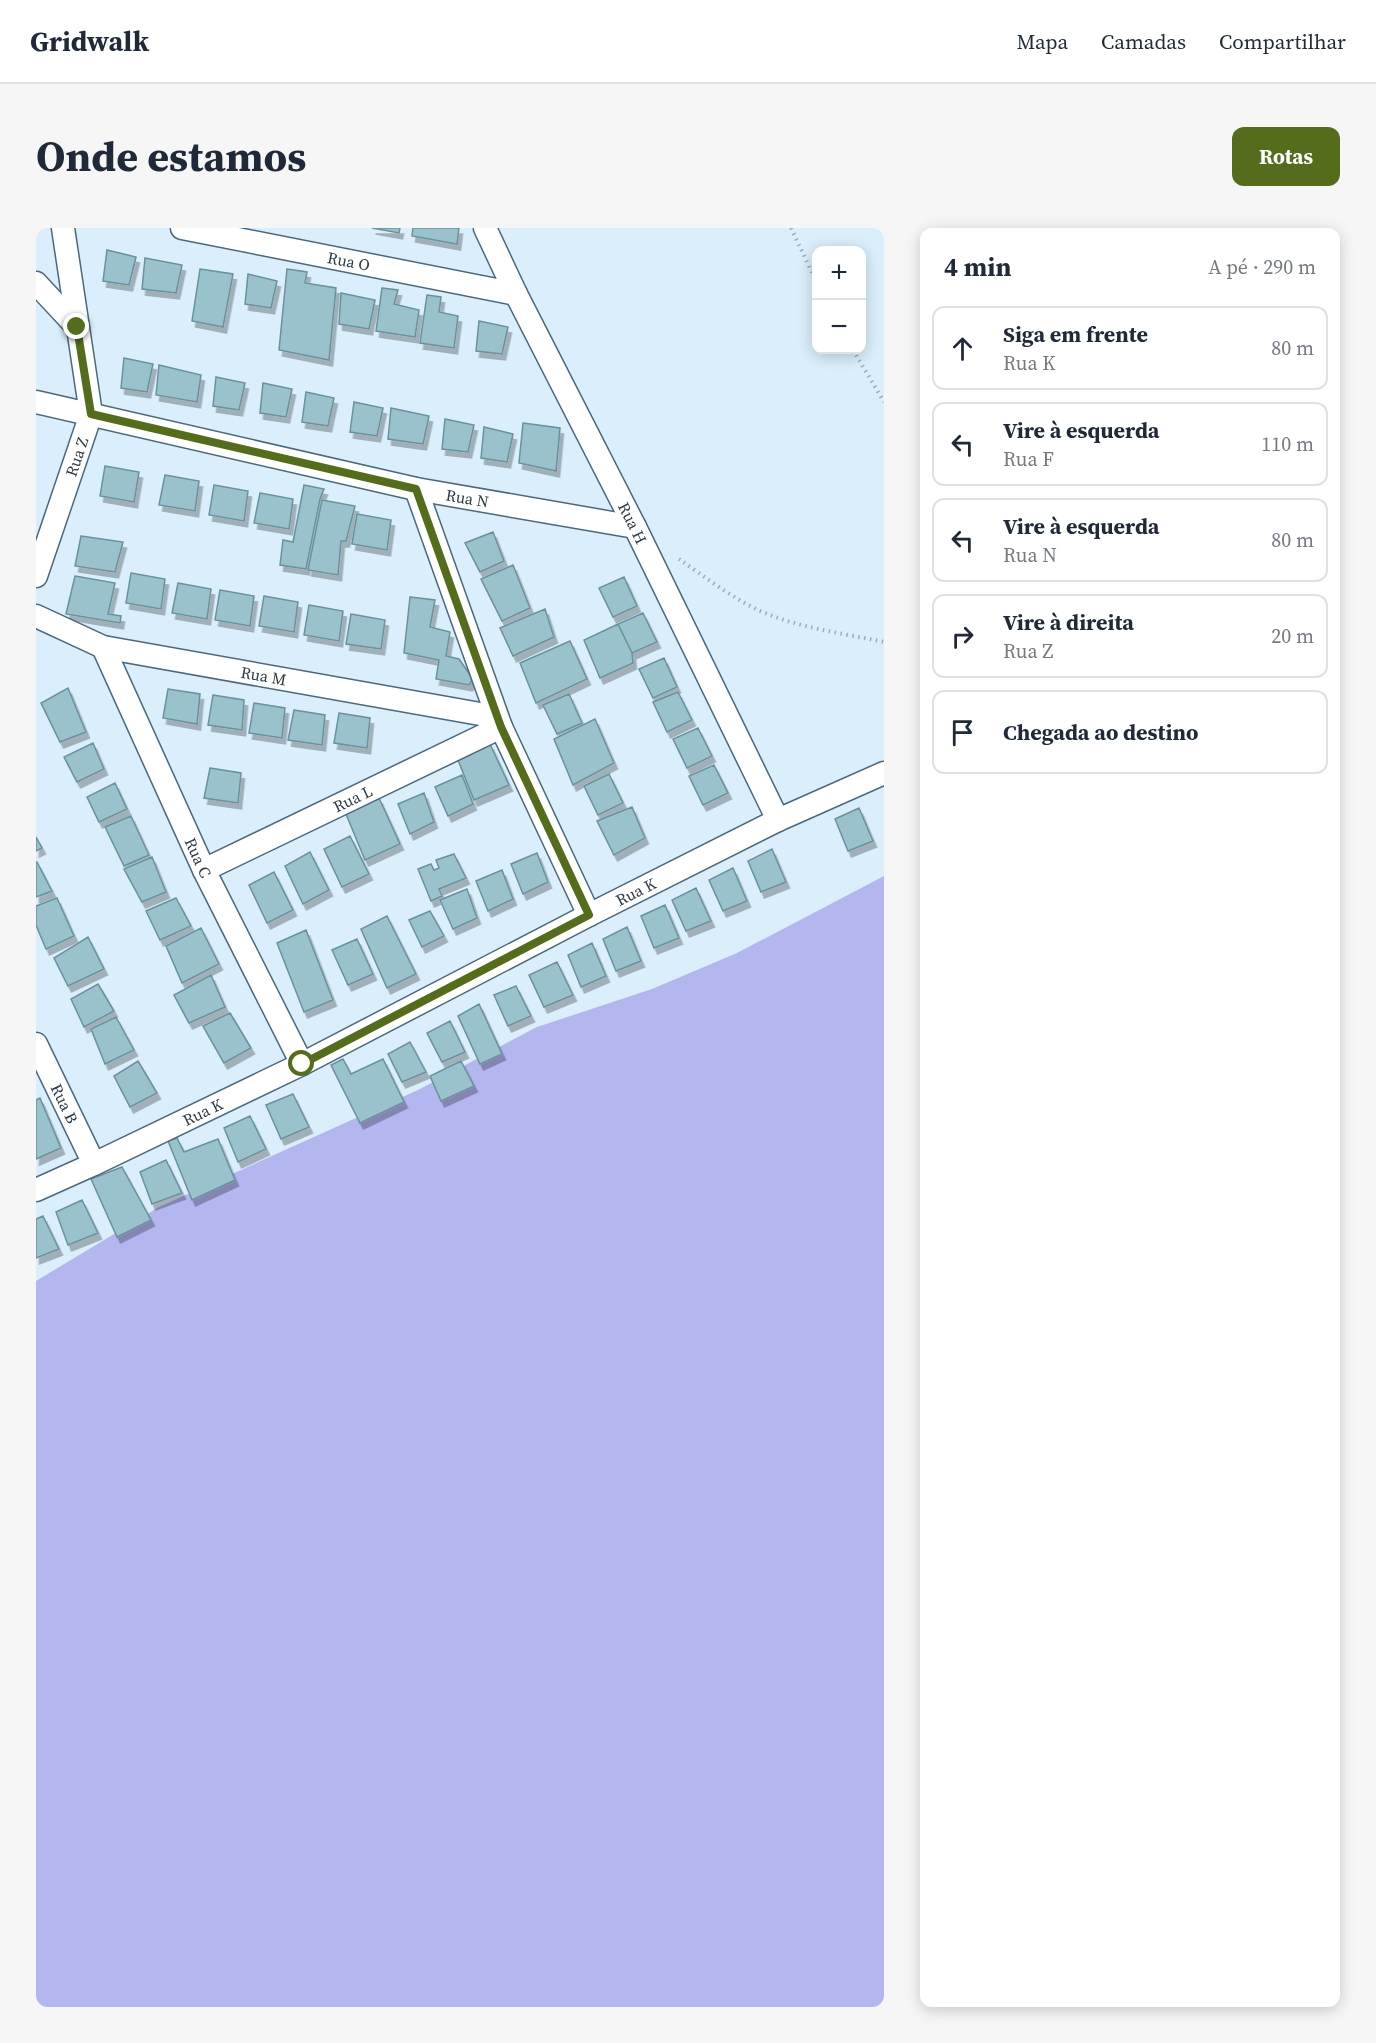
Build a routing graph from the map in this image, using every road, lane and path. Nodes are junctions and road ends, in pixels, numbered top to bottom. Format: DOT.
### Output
graph roads {
  1 [pos="63,228"];
  2 [pos="182,228"];
  3 [pos="485,228"];
  4 [pos="791,228"];
  5 [pos="812,273"];
  6 [pos="36,283"];
  7 [pos="516,294"];
  8 [pos="77,327"];
  9 [pos="855,354"];
  10 [pos="36,402"];
  11 [pos="884,402"];
  12 [pos="91,414"];
  13 [pos="416,489"];
  14 [pos="635,527"];
  15 [pos="678,558"];
  16 [pos="36,576"];
  17 [pos="36,616"];
  18 [pos="884,642"];
  19 [pos="103,646"];
  20 [pos="499,722"];
  21 [pos="884,773"];
  22 [pos="778,820"];
  23 [pos="204,870"];
  24 [pos="589,915"];
  25 [pos="36,1044"];
  26 [pos="302,1064"];
  27 [pos="94,1164"];
  28 [pos="36,1190"];
  1 -- 8 [label="street, Rua Z"];
  2 -- 7 [label="street, Rua O"];
  3 -- 7 [label="street, Rua H"];
  4 -- 5 [label="path"];
  6 -- 8 [label="street"];
  7 -- 14 [label="street, Rua H"];
  8 -- 12 [label="street, Rua Z"];
  9 -- 11 [label="path"];
  10 -- 12 [label="street, Rua N"];
  12 -- 13 [label="street, Rua N"];
  12 -- 16 [label="street, Rua Z"];
  13 -- 14 [label="street, Rua N"];
  13 -- 20 [label="street"];
  14 -- 22 [label="street, Rua H"];
  15 -- 18 [label="path"];
  17 -- 19 [label="street, Rua M"];
  19 -- 20 [label="street, Rua M"];
  19 -- 23 [label="street, Rua C"];
  20 -- 23 [label="street, Rua L"];
  20 -- 24 [label="street"];
  21 -- 22 [label="street, Rua K"];
  22 -- 24 [label="street, Rua K"];
  23 -- 26 [label="street, Rua C"];
  24 -- 26 [label="street, Rua K"];
  25 -- 27 [label="street, Rua B"];
  26 -- 27 [label="street, Rua K"];
  27 -- 28 [label="street, Rua K"];
}
